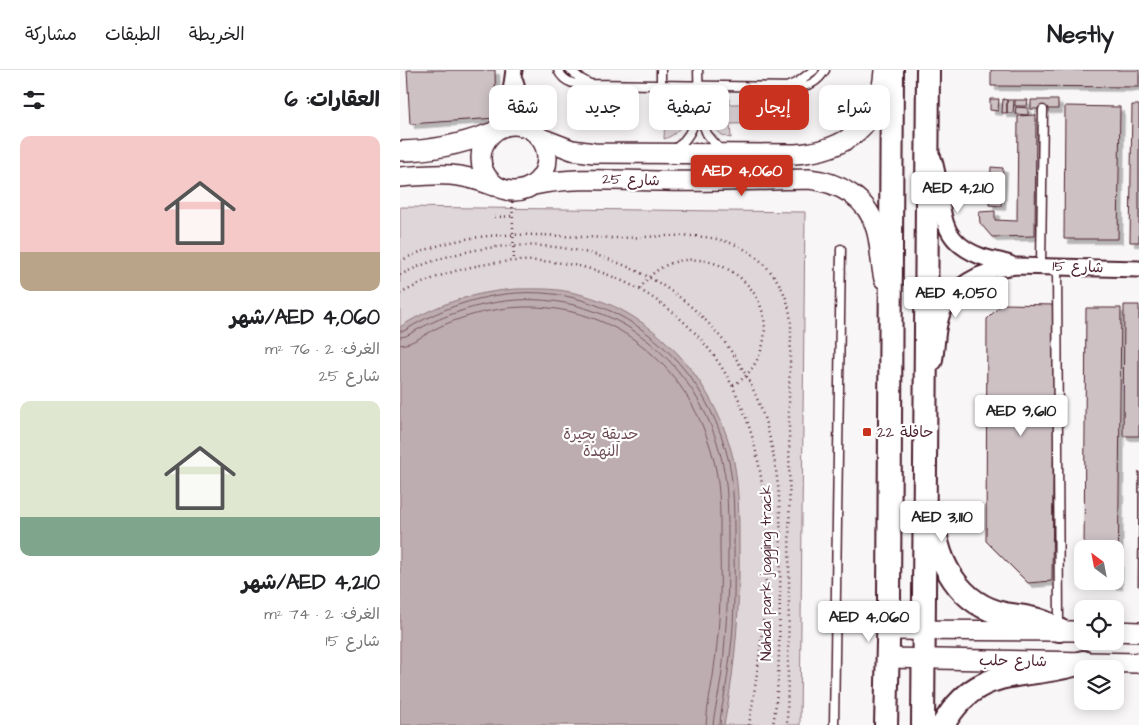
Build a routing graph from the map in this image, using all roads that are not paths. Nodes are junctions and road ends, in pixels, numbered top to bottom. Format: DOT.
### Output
graph roads {
  1 [pos="558,70"];
  2 [pos="570,70"];
  3 [pos="661,70"];
  4 [pos="698,70"];
  5 [pos="814,70"];
  6 [pos="825,70"];
  7 [pos="884,70"];
  8 [pos="892,70"];
  9 [pos="928,70"];
  10 [pos="514,73"];
  11 [pos="590,84"];
  12 [pos="660,85"];
  13 [pos="698,85"];
  14 [pos="790,85"];
  15 [pos="809,85"];
  16 [pos="1043,110"];
  17 [pos="691,130"];
  18 [pos="704,130"];
  19 [pos="494,131"];
  20 [pos="538,135"];
  21 [pos="927,144"];
  22 [pos="400,151"];
  23 [pos="669,153"];
  24 [pos="725,154"];
  25 [pos="400,177"];
  26 [pos="534,185"];
  27 [pos="504,189"];
  28 [pos="840,249"];
  29 [pos="1041,265"];
  30 [pos="1016,266"];
  31 [pos="1058,266"];
  32 [pos="1139,269"];
  33 [pos="890,297"];
  34 [pos="925,388"];
  35 [pos="924,455"];
  36 [pos="888,630"];
  37 [pos="923,630"];
  38 [pos="1059,630"];
  39 [pos="1074,631"];
  40 [pos="1124,631"];
  41 [pos="1139,632"];
  42 [pos="888,658"];
  43 [pos="923,659"];
  44 [pos="1074,662"];
  45 [pos="1124,663"];
  46 [pos="1139,663"];
  47 [pos="1074,665"];
  48 [pos="834,725"];
  49 [pos="886,725"];
  50 [pos="922,725"];
  51 [pos="943,725"];
  1 -- 11 [label="lane"];
  2 -- 11 [label="lane"];
  3 -- 12 [label="lane"];
  4 -- 13 [label="lane"];
  5 -- 14 [label="lane"];
  6 -- 15 [label="lane"];
  7 -- 24 [label="street, شارع 25"];
  8 -- 33 [label="main road"];
  9 -- 21 [label="main road"];
  10 -- 19 [label="street"];
  10 -- 20 [label="street"];
  11 -- 12 [label="lane"];
  16 -- 29 [label="lane"];
  17 -- 23 [label="lane"];
  18 -- 24 [label="lane"];
  19 -- 20 [label="street"];
  19 -- 22 [label="street"];
  19 -- 27 [label="street"];
  20 -- 23 [label="street, شارع 25"];
  20 -- 26 [label="street"];
  21 -- 30 [label="street, شارع 15"];
  21 -- 34 [label="main road"];
  23 -- 24 [label="street, شارع 25"];
  25 -- 27 [label="street"];
  26 -- 27 [label="street"];
  26 -- 33 [label="street, شارع 25"];
  28 -- 48 [label="lane"];
  29 -- 30 [label="street, شارع 15"];
  29 -- 31 [label="street, شارع 15"];
  30 -- 34 [label="street, شارع 15"];
  31 -- 32 [label="street, شارع 15"];
  31 -- 38 [label="lane"];
  33 -- 36 [label="main road"];
  34 -- 35 [label="main road"];
  35 -- 37 [label="main road"];
  35 -- 38 [label="main road"];
  36 -- 37 [label="street, شارع حلب"];
  36 -- 42 [label="main road"];
  37 -- 38 [label="street, شارع حلب"];
  37 -- 43 [label="main road"];
  38 -- 39 [label="street, شارع حلب"];
  40 -- 41 [label="street"];
  42 -- 43 [label="street, شارع حلب"];
  42 -- 49 [label="main road"];
  43 -- 44 [label="street, شارع حلب"];
  43 -- 50 [label="main road"];
  45 -- 46 [label="street, شارع حلب"];
  47 -- 51 [label="main road"];
}
